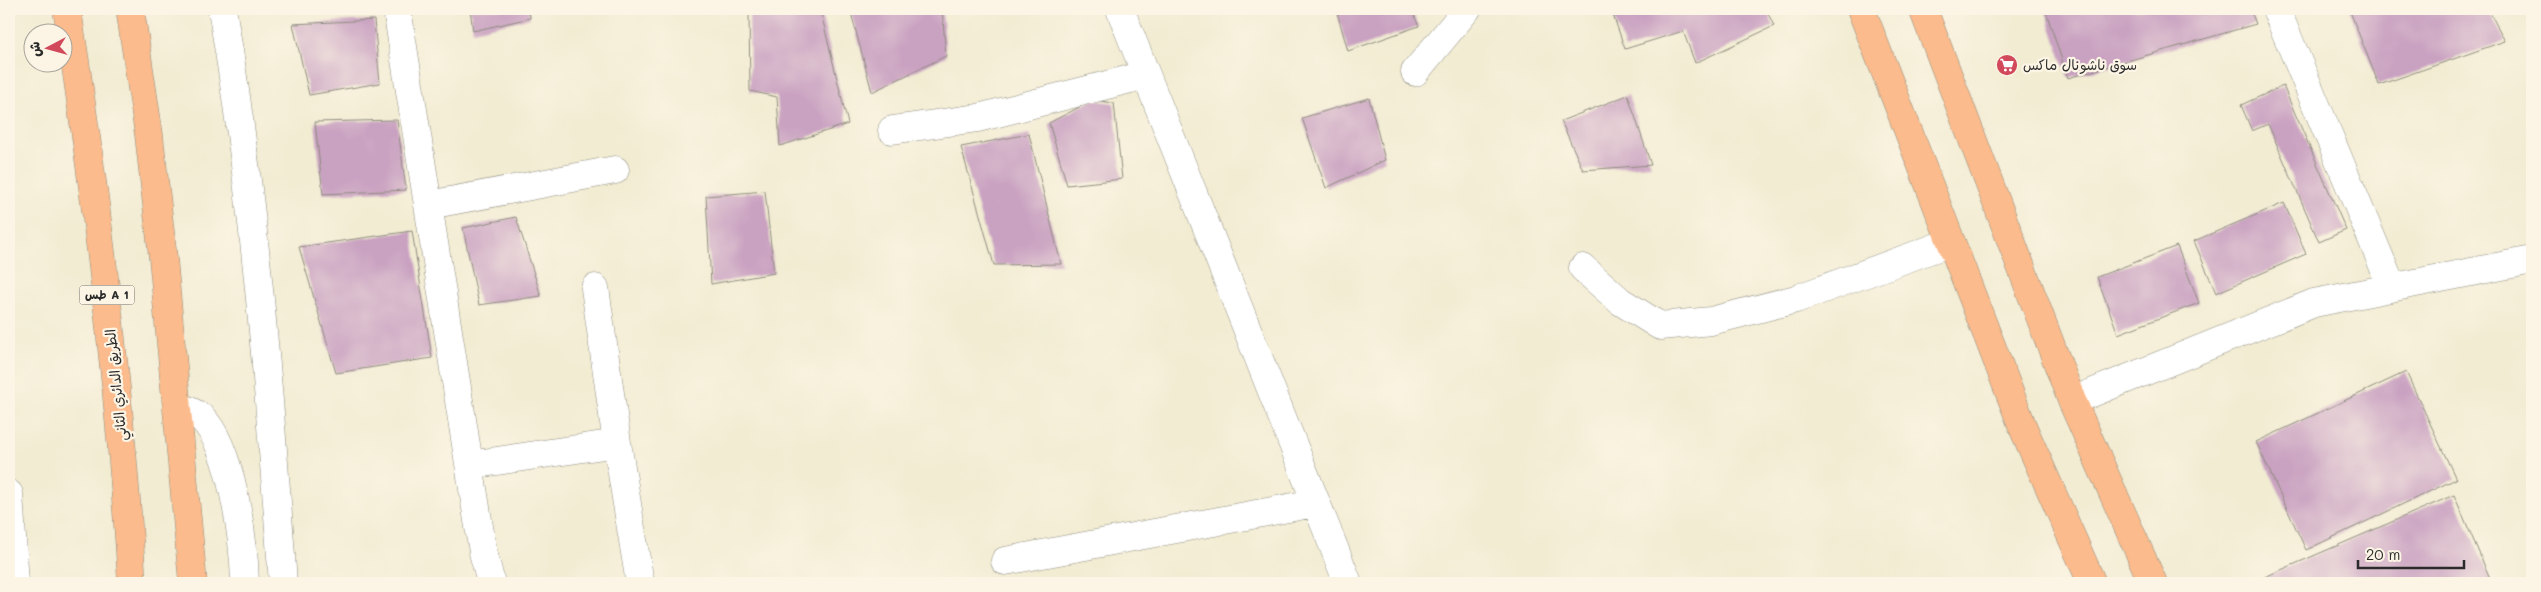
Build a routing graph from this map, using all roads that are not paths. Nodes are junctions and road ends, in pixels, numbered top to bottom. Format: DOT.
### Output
graph roads {
  1 [pos="66,9"];
  2 [pos="130,9"];
  3 [pos="222,9"];
  4 [pos="397,9"];
  5 [pos="1120,9"];
  6 [pos="1466,9"];
  7 [pos="1861,9"];
  8 [pos="1923,9"];
  9 [pos="2276,9"];
  10 [pos="1415,72"];
  11 [pos="1146,75"];
  12 [pos="892,130"];
  13 [pos="615,170"];
  14 [pos="428,205"];
  15 [pos="1951,242"];
  16 [pos="2532,260"];
  17 [pos="1583,268"];
  18 [pos="2392,287"];
  19 [pos="595,288"];
  20 [pos="2072,400"];
  21 [pos="178,407"];
  22 [pos="617,443"];
  23 [pos="470,465"];
  24 [pos="9,494"];
  25 [pos="1316,503"];
  26 [pos="1005,561"];
  27 [pos="15,583"];
  28 [pos="132,583"];
  29 [pos="193,583"];
  30 [pos="245,583"];
  31 [pos="283,583"];
  32 [pos="491,583"];
  33 [pos="640,583"];
  34 [pos="1348,583"];
  35 [pos="2092,583"];
  36 [pos="2152,583"];
  1 -- 28 [label="highway, الطريق الدائري الثاني / طس A 1"];
  2 -- 21 [label="highway"];
  3 -- 31 [label="street"];
  4 -- 14 [label="street"];
  5 -- 11 [label="street"];
  6 -- 10 [label="street"];
  7 -- 15 [label="highway"];
  8 -- 20 [label="highway"];
  9 -- 18 [label="street"];
  11 -- 12 [label="street"];
  11 -- 25 [label="street"];
  13 -- 14 [label="street"];
  14 -- 23 [label="street"];
  15 -- 17 [label="street"];
  15 -- 35 [label="highway"];
  16 -- 18 [label="street"];
  18 -- 20 [label="street"];
  19 -- 22 [label="street"];
  20 -- 36 [label="highway"];
  21 -- 29 [label="highway"];
  21 -- 30 [label="street"];
  22 -- 23 [label="street"];
  22 -- 33 [label="street"];
  23 -- 32 [label="street"];
  24 -- 27 [label="street"];
  25 -- 26 [label="street"];
  25 -- 34 [label="street"];
}
